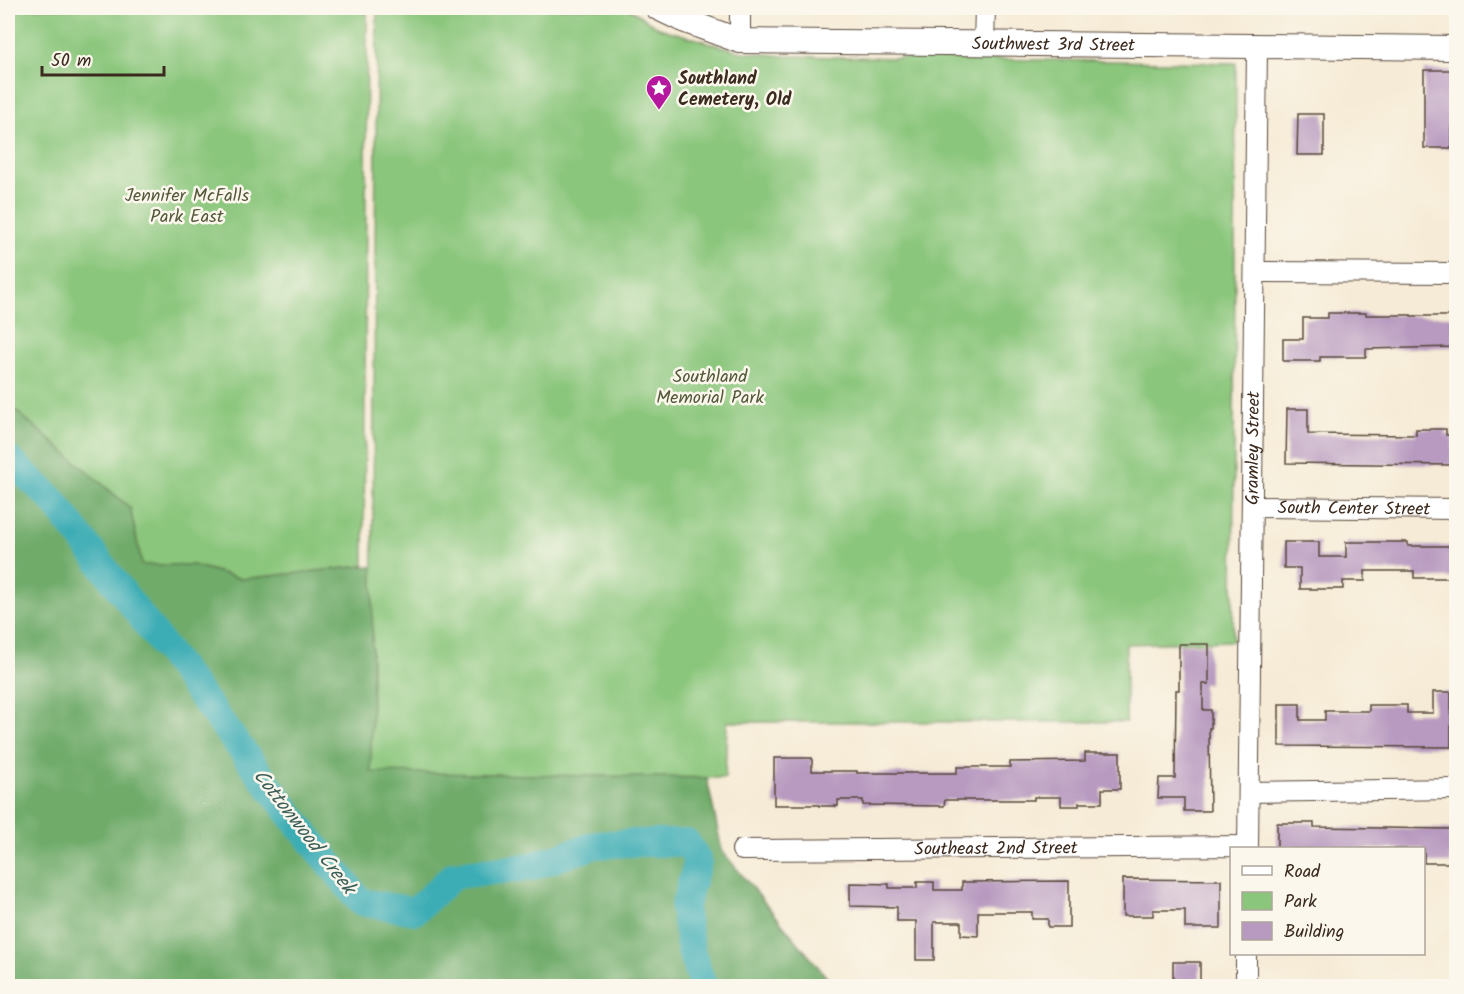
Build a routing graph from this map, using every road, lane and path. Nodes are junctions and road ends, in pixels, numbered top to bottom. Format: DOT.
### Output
graph roads {
  1 [pos="658,8"];
  2 [pos="740,8"];
  3 [pos="985,8"];
  4 [pos="740,41"];
  5 [pos="984,44"];
  6 [pos="1257,47"];
  7 [pos="1456,48"];
  8 [pos="1255,272"];
  9 [pos="1456,273"];
  10 [pos="1252,507"];
  11 [pos="1456,509"];
  12 [pos="1456,789"];
  13 [pos="1249,792"];
  14 [pos="1248,847"];
  15 [pos="1230,848"];
  16 [pos="742,850"];
  17 [pos="1246,955"];
  18 [pos="1246,987"];
  1 -- 4 [label="street, Southwest 3rd Street"];
  2 -- 4 [label="street"];
  3 -- 5 [label="street"];
  4 -- 5 [label="street, Southwest 3rd Street"];
  5 -- 6 [label="street, Southwest 3rd Street"];
  6 -- 7 [label="street, Southwest 3rd Street"];
  6 -- 8 [label="street, Gramley Street"];
  8 -- 9 [label="street"];
  8 -- 10 [label="street, Gramley Street"];
  10 -- 11 [label="street, South Center Street"];
  10 -- 13 [label="street, Gramley Street"];
  12 -- 13 [label="street"];
  13 -- 14 [label="street, Gramley Street"];
  15 -- 16 [label="street, Southeast 2nd Street"];
  17 -- 18 [label="street"];
}
